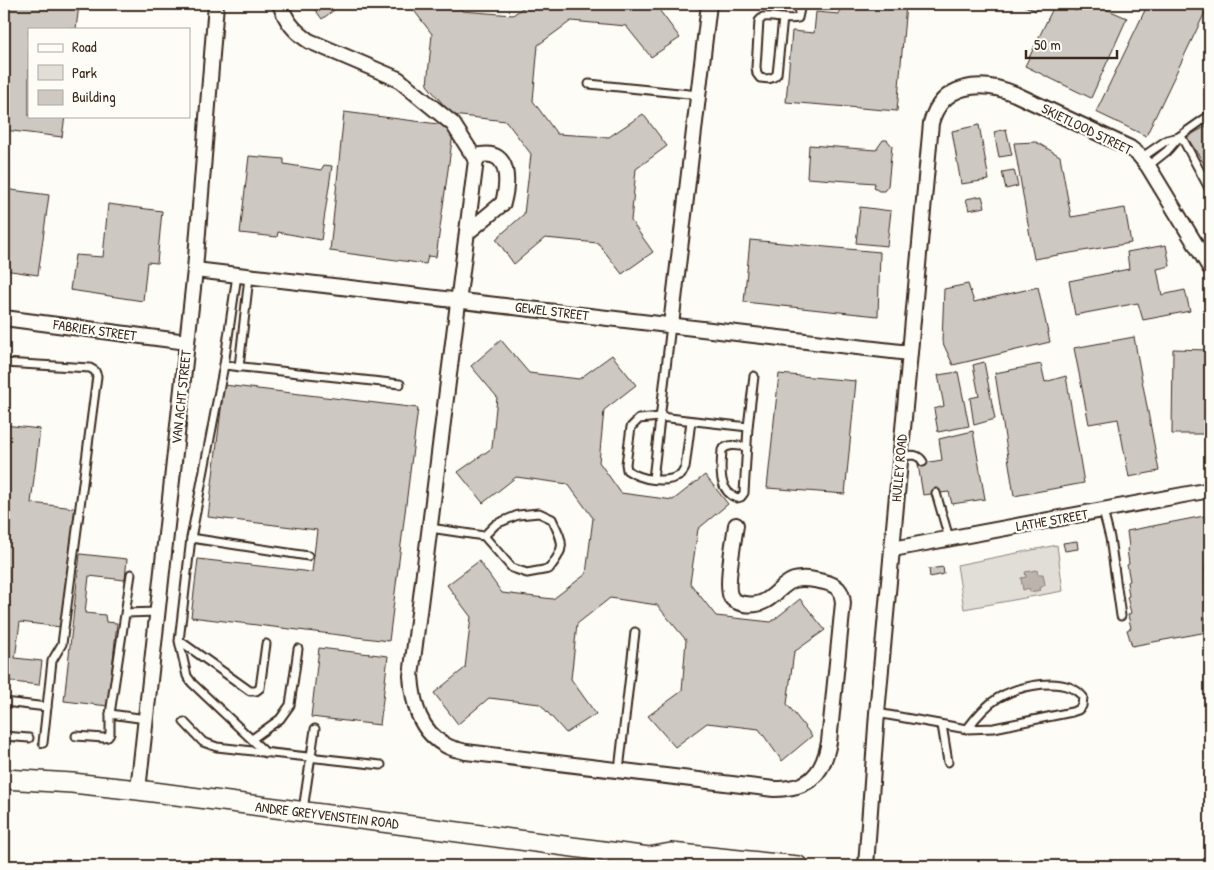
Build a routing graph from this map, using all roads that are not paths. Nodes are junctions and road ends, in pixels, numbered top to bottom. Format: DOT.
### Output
graph roads {
  1 [pos="216,4"];
  2 [pos="280,4"];
  3 [pos="709,4"];
  4 [pos="801,4"];
  5 [pos="783,18"];
  6 [pos="589,84"];
  7 [pos="965,88"];
  8 [pos="699,95"];
  9 [pos="1210,115"];
  10 [pos="1180,136"];
  11 [pos="476,160"];
  12 [pos="1145,162"];
  13 [pos="1210,190"];
  14 [pos="468,232"];
  15 [pos="1210,268"];
  16 [pos="195,270"];
  17 [pos="243,276"];
  18 [pos="460,300"];
  19 [pos="4,318"];
  20 [pos="672,326"];
  21 [pos="187,342"];
  22 [pos="908,353"];
  23 [pos="4,362"];
  24 [pos="224,365"];
  25 [pos="239,367"];
  26 [pos="754,376"];
  27 [pos="400,384"];
  28 [pos="660,417"];
  29 [pos="691,420"];
  30 [pos="748,427"];
  31 [pos="747,447"];
  32 [pos="900,456"];
  33 [pos="923,462"];
  34 [pos="653,480"];
  35 [pos="1210,490"];
  36 [pos="936,493"];
  37 [pos="1104,511"];
  38 [pos="736,525"];
  39 [pos="430,528"];
  40 [pos="484,536"];
  41 [pos="191,538"];
  42 [pos="949,538"];
  43 [pos="893,549"];
  44 [pos="308,556"];
  45 [pos="132,574"];
  46 [pos="126,612"];
  47 [pos="157,612"];
  48 [pos="1121,616"];
  49 [pos="635,632"];
  50 [pos="179,641"];
  51 [pos="266,644"];
  52 [pos="298,649"];
  53 [pos="4,702"];
  54 [pos="47,708"];
  55 [pos="877,713"];
  56 [pos="110,714"];
  57 [pos="146,719"];
  58 [pos="184,722"];
  59 [pos="942,724"];
  60 [pos="315,729"];
  61 [pos="967,729"];
  62 [pos="4,736"];
  63 [pos="76,736"];
  64 [pos="28,738"];
  65 [pos="252,739"];
  66 [pos="43,744"];
  67 [pos="266,752"];
  68 [pos="310,757"];
  69 [pos="948,762"];
  70 [pos="381,765"];
  71 [pos="619,770"];
  72 [pos="4,779"];
  73 [pos="138,790"];
  74 [pos="302,811"];
  75 [pos="655,862"];
  76 [pos="798,866"];
  77 [pos="866,866"];
  1 -- 16 [label="street, VAN ACHT STREET"];
  2 -- 11 [label="street"];
  3 -- 8 [label="street"];
  4 -- 5 [label="lane"];
  5 -- 5 [label="lane"];
  6 -- 8 [label="lane"];
  7 -- 12 [label="street, SKIETLOOD STREET"];
  7 -- 22 [label="street, HULLEY ROAD"];
  8 -- 20 [label="street"];
  9 -- 10 [label="lane"];
  10 -- 12 [label="lane"];
  10 -- 13 [label="lane"];
  11 -- 14 [label="street"];
  11 -- 14 [label="street"];
  12 -- 15 [label="street, SKIETLOOD STREET"];
  14 -- 18 [label="street"];
  16 -- 17 [label="street, GEWEL STREET"];
  16 -- 21 [label="street, VAN ACHT STREET"];
  17 -- 18 [label="street, GEWEL STREET"];
  17 -- 24 [label="lane"];
  17 -- 25 [label="lane"];
  18 -- 20 [label="street, GEWEL STREET"];
  18 -- 39 [label="street"];
  19 -- 21 [label="street, FABRIEK STREET"];
  20 -- 22 [label="street, GEWEL STREET"];
  20 -- 28 [label="lane"];
  21 -- 47 [label="street, VAN ACHT STREET"];
  22 -- 32 [label="street, HULLEY ROAD"];
  23 -- 54 [label="lane"];
  24 -- 25 [label="lane"];
  24 -- 41 [label="lane"];
  25 -- 27 [label="lane"];
  26 -- 30 [label="lane"];
  28 -- 29 [label="lane"];
  28 -- 34 [label="lane"];
  28 -- 34 [label="lane"];
  29 -- 30 [label="lane"];
  29 -- 34 [label="lane"];
  30 -- 31 [label="lane"];
  31 -- 31 [label="lane"];
  32 -- 33 [label="lane"];
  32 -- 43 [label="street, HULLEY ROAD"];
  35 -- 37 [label="street, LATHE STREET"];
  36 -- 42 [label="lane"];
  37 -- 42 [label="street, LATHE STREET"];
  37 -- 48 [label="lane"];
  38 -- 71 [label="street"];
  39 -- 40 [label="lane"];
  39 -- 71 [label="street"];
  40 -- 40 [label="lane"];
  41 -- 44 [label="lane"];
  41 -- 50 [label="lane"];
  42 -- 43 [label="street, LATHE STREET"];
  43 -- 55 [label="street, HULLEY ROAD"];
  45 -- 46 [label="lane"];
  46 -- 47 [label="lane"];
  46 -- 56 [label="lane"];
  47 -- 57 [label="street, VAN ACHT STREET"];
  49 -- 71 [label="lane"];
  50 -- 51 [label="lane"];
  50 -- 65 [label="lane"];
  52 -- 65 [label="lane"];
  53 -- 54 [label="lane"];
  54 -- 66 [label="lane"];
  55 -- 59 [label="lane"];
  55 -- 77 [label="street, HULLEY ROAD"];
  56 -- 57 [label="lane"];
  56 -- 63 [label="lane"];
  57 -- 73 [label="street, VAN ACHT STREET"];
  58 -- 67 [label="lane"];
  59 -- 61 [label="lane"];
  59 -- 69 [label="lane"];
  60 -- 68 [label="lane"];
  61 -- 61 [label="lane"];
  62 -- 64 [label="lane"];
  65 -- 67 [label="lane"];
  67 -- 68 [label="lane"];
  68 -- 70 [label="lane"];
  68 -- 74 [label="lane"];
  72 -- 73 [label="main road, ANDRE GREYVENSTEIN ROAD"];
  73 -- 74 [label="main road, ANDRE GREYVENSTEIN ROAD"];
  74 -- 75 [label="main road, ANDRE GREYVENSTEIN ROAD"];
  75 -- 76 [label="main road, ANDRE GREYVENSTEIN ROAD"];
}
